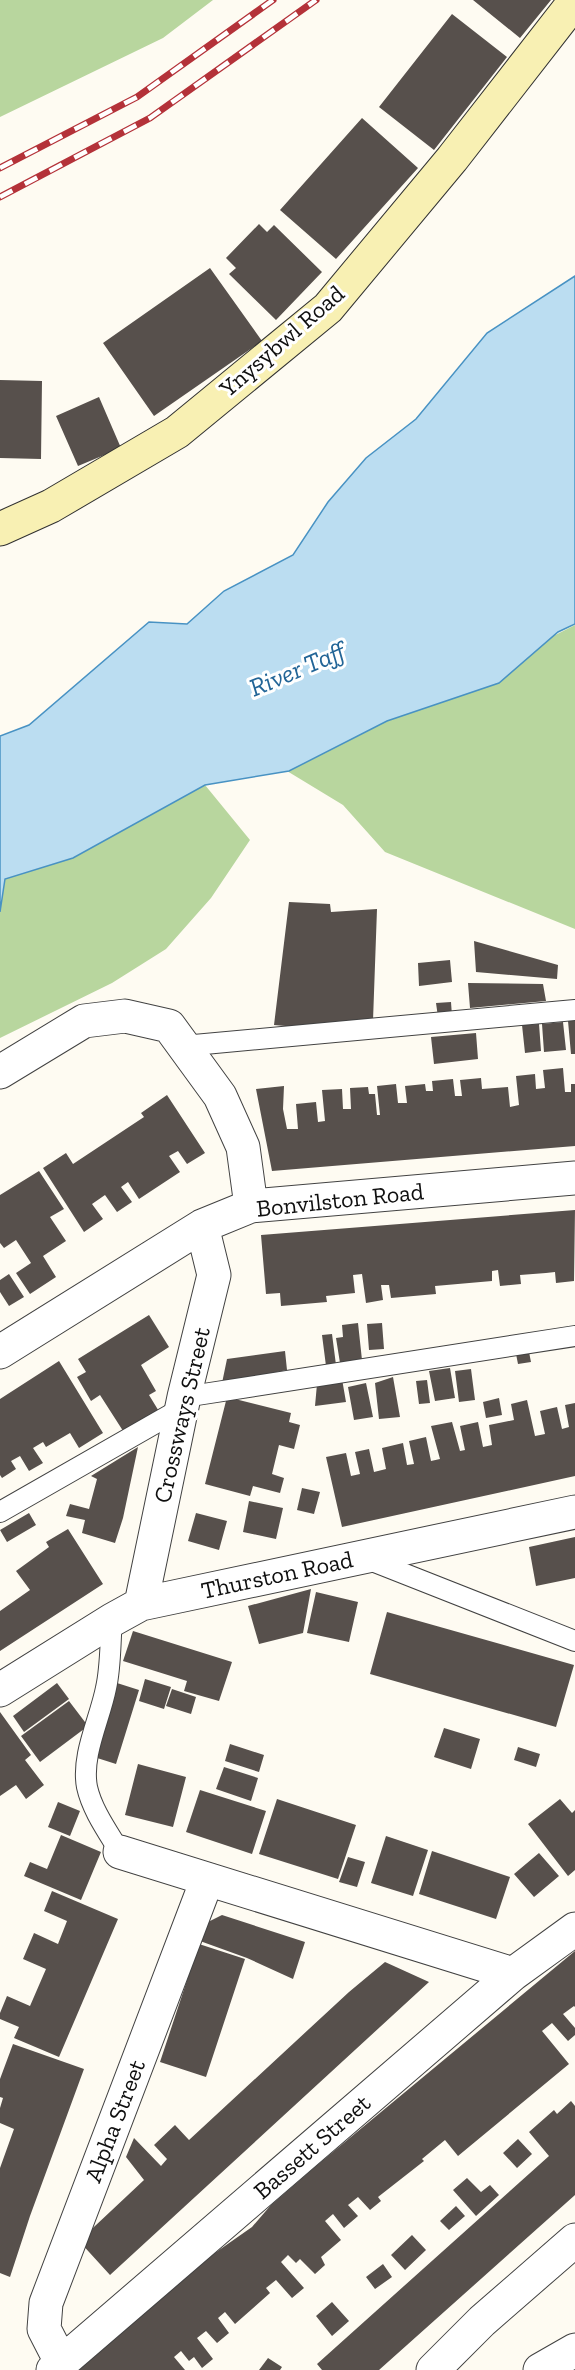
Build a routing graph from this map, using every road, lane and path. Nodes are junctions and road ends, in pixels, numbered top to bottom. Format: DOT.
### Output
graph roads {
  1 [pos="575,1"];
  2 [pos="0,529"];
  3 [pos="575,1010"];
  4 [pos="183,1046"];
  5 [pos="0,1072"];
  6 [pos="575,1178"];
  7 [pos="251,1206"];
  8 [pos="202,1226"];
  9 [pos="575,1336"];
  10 [pos="0,1352"];
  11 [pos="183,1402"];
  12 [pos="0,1512"];
  13 [pos="575,1512"];
  14 [pos="362,1557"];
  15 [pos="141,1604"];
  16 [pos="112,1620"];
  17 [pos="575,1641"];
  18 [pos="0,1690"];
  19 [pos="120,1852"];
  20 [pos="207,1880"];
  21 [pos="575,1929"];
  22 [pos="513,1974"];
  23 [pos="575,2240"];
  24 [pos="575,2350"];
  25 [pos="57,2366"];
  26 [pos="433,2370"];
  27 [pos="540,2370"];
  1 -- 2 [label="main road, Ynysybwl Road"];
  3 -- 4 [label="lane"];
  4 -- 5 [label="street"];
  4 -- 7 [label="street"];
  6 -- 7 [label="street, Bonvilston Road"];
  7 -- 8 [label="street, Bonvilston Road"];
  8 -- 10 [label="street, Bonvilston Road"];
  8 -- 11 [label="street, Crossways Street"];
  9 -- 11 [label="lane"];
  11 -- 12 [label="lane"];
  11 -- 15 [label="street, Crossways Street"];
  13 -- 14 [label="street, Thurston Road"];
  14 -- 15 [label="street, Thurston Road"];
  14 -- 17 [label="lane"];
  15 -- 16 [label="street, Thurston Road"];
  16 -- 18 [label="street, Thurston Road"];
  16 -- 19 [label="lane"];
  19 -- 20 [label="street"];
  20 -- 22 [label="street"];
  20 -- 25 [label="street, Alpha Street"];
  21 -- 22 [label="street, Bassett Street"];
  22 -- 25 [label="street, Bassett Street"];
  23 -- 26 [label="street"];
  24 -- 27 [label="street"];
}
